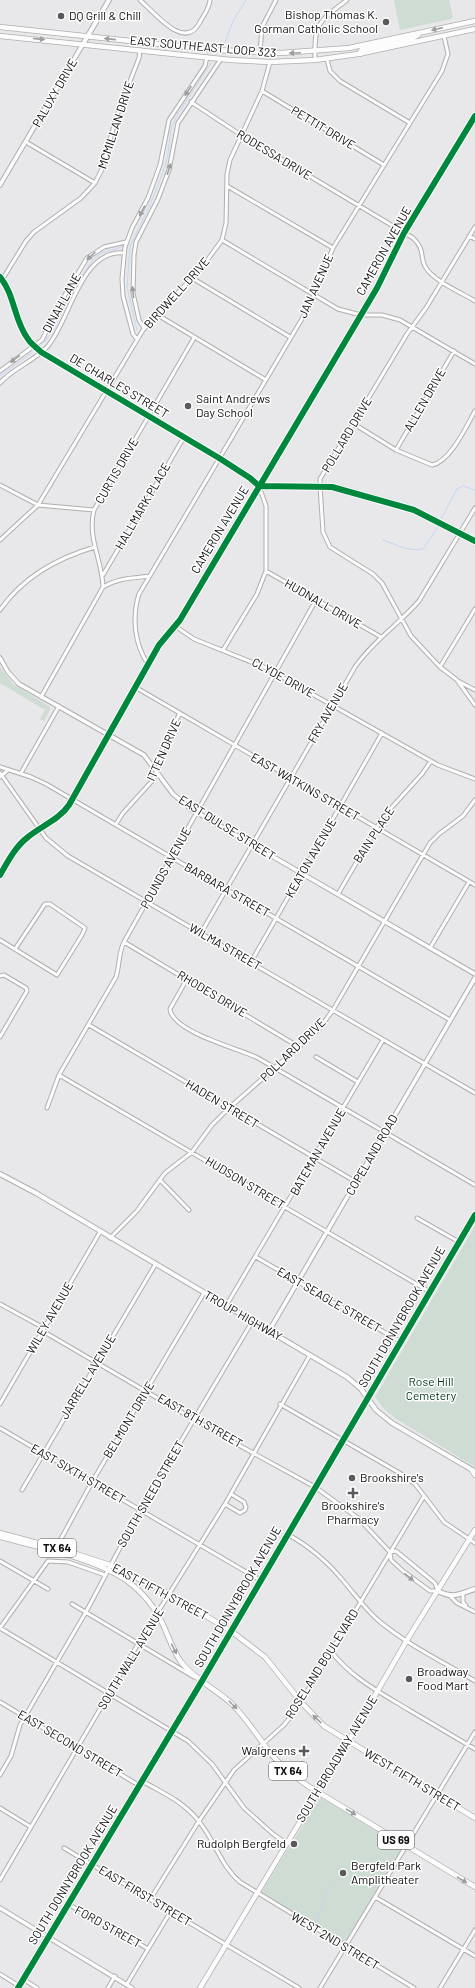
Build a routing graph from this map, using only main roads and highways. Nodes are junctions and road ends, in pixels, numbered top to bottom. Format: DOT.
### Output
graph roads {
  1 [pos="109,0"];
  2 [pos="475,20"];
  3 [pos="475,26"];
  4 [pos="0,27"];
  5 [pos="475,29"];
  6 [pos="423,32"];
  7 [pos="463,32"];
  8 [pos="0,36"];
  9 [pos="87,37"];
  10 [pos="83,44"];
  11 [pos="361,54"];
  12 [pos="0,1174"];
  13 [pos="474,1471"];
  14 [pos="475,1475"];
  15 [pos="475,1530"];
  16 [pos="1,1535"];
  17 [pos="108,1570"];
  18 [pos="475,1589"];
  19 [pos="438,1592"];
  20 [pos="348,1742"];
  21 [pos="318,1792"];
  22 [pos="475,1818"];
  23 [pos="475,1887"];
  24 [pos="200,1988"];
  1 -- 9 [label="main road, PALUXY DRIVE"];
  2 -- 6 [label="main road, EAST SOUTHEAST LOOP 323, one-way"];
  3 -- 7 [label="main road"];
  4 -- 9 [label="main road, EAST SOUTHEAST LOOP 323"];
  5 -- 7 [label="main road, EAST SOUTHEAST LOOP 323"];
  6 -- 9 [label="main road, EAST SOUTHEAST LOOP 323, one-way"];
  6 -- 11 [label="main road"];
  7 -- 11 [label="main road, EAST SOUTHEAST LOOP 323"];
  8 -- 10 [label="main road, EAST SOUTHEAST LOOP 323, one-way"];
  9 -- 10 [label="main road, PALUXY DRIVE"];
  10 -- 11 [label="main road, EAST SOUTHEAST LOOP 323"];
  12 -- 13 [label="main road, TROUP HIGHWAY"];
  13 -- 14 [label="main road"];
  15 -- 19 [label="main road, SOUTH BROADWAY AVENUE"];
  16 -- 17 [label="main road, EAST FIFTH STREET / TX 64"];
  16 -- 17 [label="main road, EAST FIFTH STREET / TX 64"];
  20 -- 17 [label="main road, EAST FIFTH STREET / TX 64, one-way"];
  17 -- 21 [label="main road, EAST FIFTH STREET / TX 64, one-way"];
  18 -- 19 [label="main road"];
  19 -- 20 [label="main road, SOUTH BROADWAY AVENUE"];
  20 -- 21 [label="main road, SOUTH BROADWAY AVENUE"];
  20 -- 22 [label="main road, WEST FIFTH STREET"];
  21 -- 23 [label="main road, US 69, one-way"];
  21 -- 24 [label="main road, SOUTH BROADWAY AVENUE"];
}
